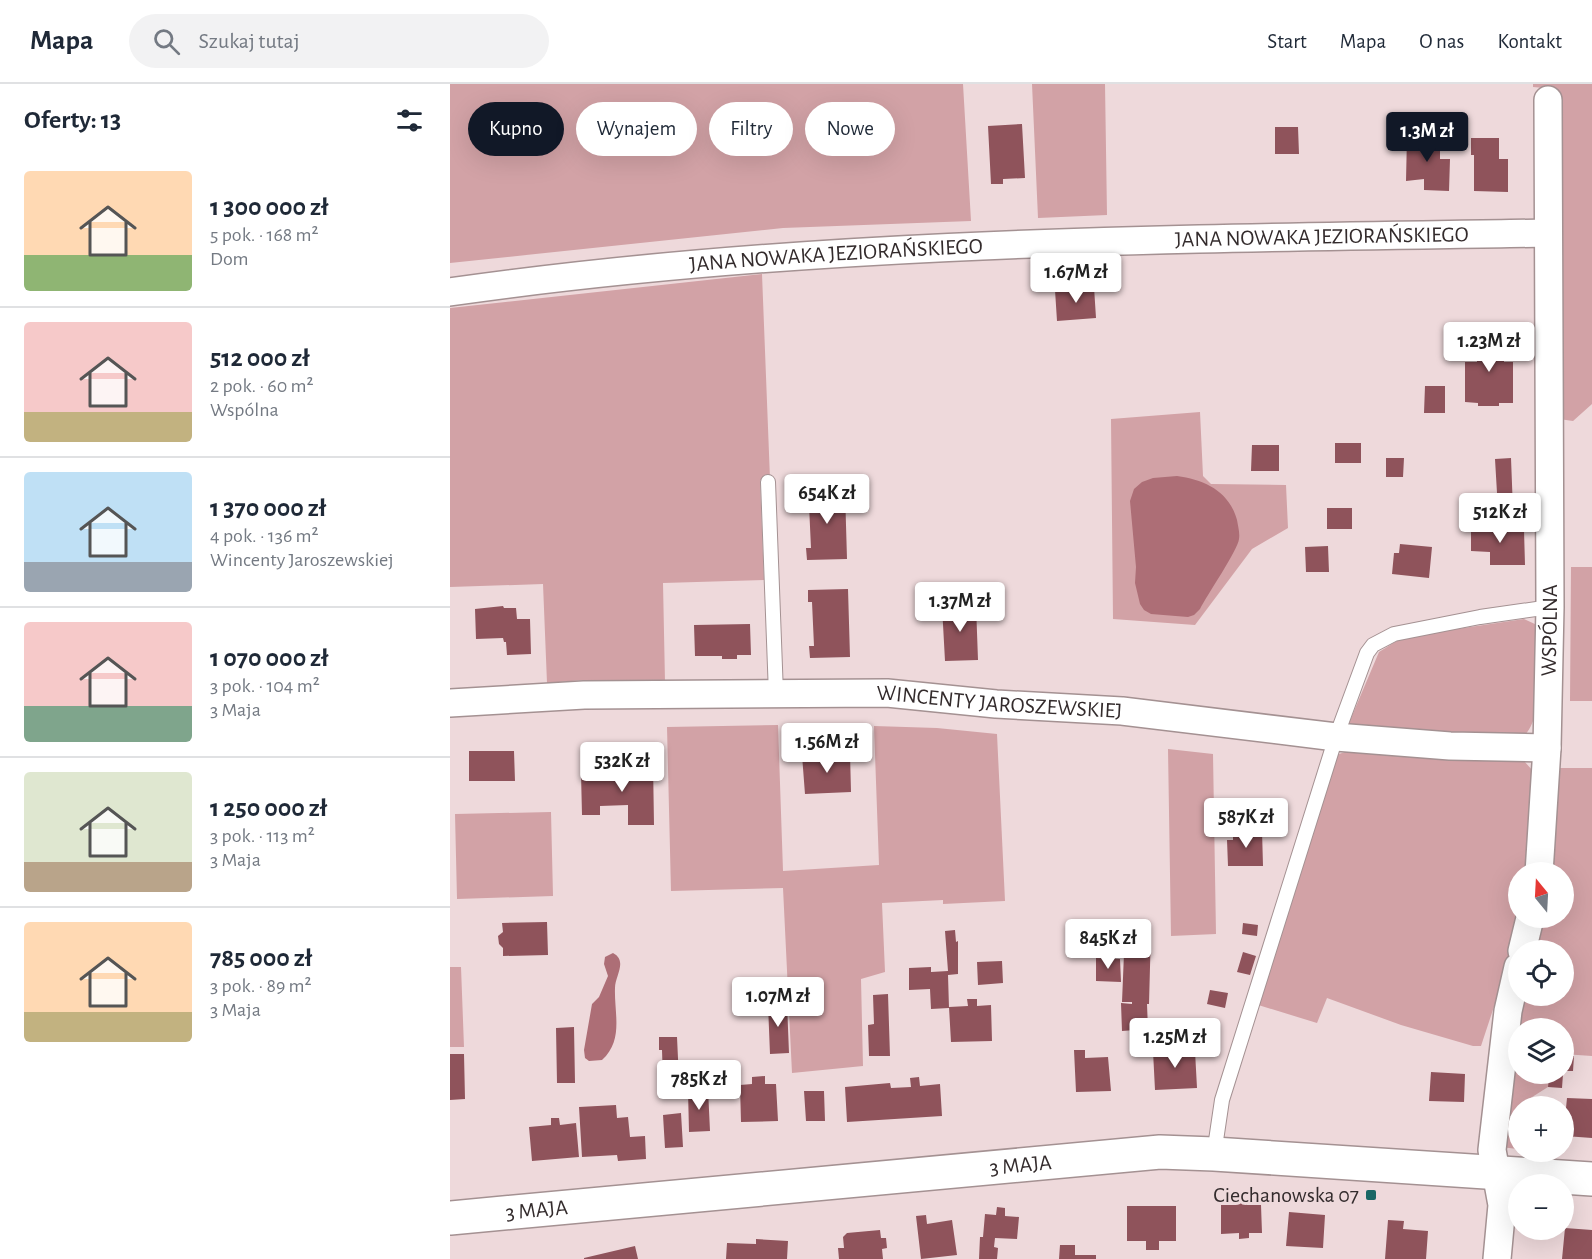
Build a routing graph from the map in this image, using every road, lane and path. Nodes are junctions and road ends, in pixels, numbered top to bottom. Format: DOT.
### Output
graph roads {
  1 [pos="1548,100"];
  2 [pos="1548,233"];
  3 [pos="450,292"];
  4 [pos="768,482"];
  5 [pos="1550,607"];
  6 [pos="776,694"];
  7 [pos="450,703"];
  8 [pos="1336,736"];
  9 [pos="1547,748"];
  10 [pos="1540,862"];
  11 [pos="1509,1006"];
  12 [pos="1214,1154"];
  13 [pos="1495,1172"];
  14 [pos="1592,1179"];
  15 [pos="450,1218"];
  16 [pos="1497,1259"];
  1 -- 2 [label="street, WSPÓLNA"];
  2 -- 3 [label="street, JANA NOWAKA JEZIORAŃSKIEGO"];
  2 -- 5 [label="street, WSPÓLNA"];
  4 -- 6 [label="lane"];
  5 -- 8 [label="lane"];
  5 -- 9 [label="street, WSPÓLNA"];
  6 -- 7 [label="street, WINCENTY JAROSZEWSKIEJ"];
  6 -- 8 [label="street, WINCENTY JAROSZEWSKIEJ"];
  8 -- 9 [label="street, WINCENTY JAROSZEWSKIEJ"];
  8 -- 12 [label="lane"];
  9 -- 10 [label="street, WSPÓLNA"];
  11 -- 13 [label="street"];
  12 -- 13 [label="street, 3 MAJA"];
  12 -- 15 [label="street, 3 MAJA"];
  13 -- 14 [label="street, 3 MAJA"];
  13 -- 16 [label="street"];
}
